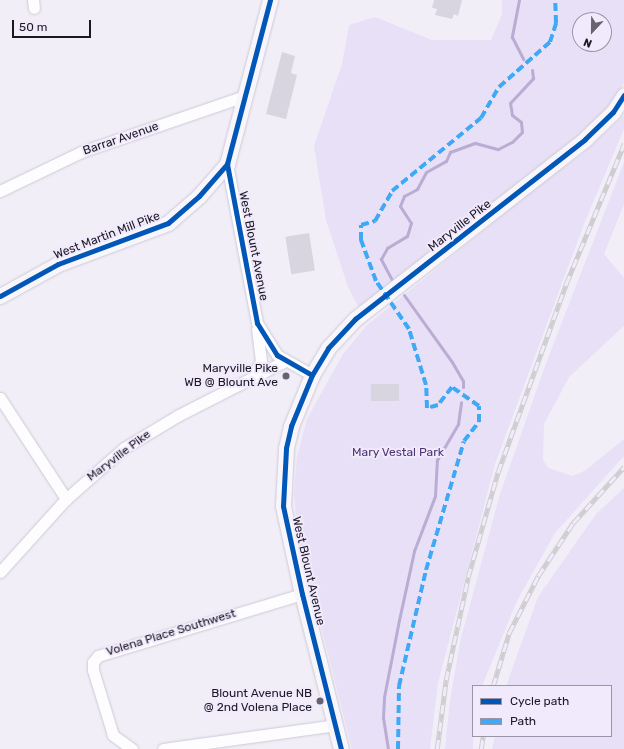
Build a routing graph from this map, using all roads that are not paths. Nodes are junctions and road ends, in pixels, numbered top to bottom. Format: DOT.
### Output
graph roads {
  1 [pos="270,0"];
  2 [pos="624,95"];
  3 [pos="245,96"];
  4 [pos="227,164"];
  5 [pos="0,191"];
  6 [pos="0,296"];
  7 [pos="257,323"];
  8 [pos="285,361"];
  9 [pos="312,375"];
  10 [pos="248,379"];
  11 [pos="0,398"];
  12 [pos="66,499"];
  13 [pos="0,572"];
  14 [pos="302,594"];
  15 [pos="336,725"];
  16 [pos="132,749"];
  17 [pos="163,749"];
  18 [pos="341,749"];
  1 -- 3 [label="street, West Martin Mill Pike"];
  2 -- 9 [label="street, Maryville Pike"];
  3 -- 4 [label="street, West Martin Mill Pike"];
  3 -- 5 [label="street, Barrar Avenue"];
  4 -- 6 [label="street, West Martin Mill Pike"];
  4 -- 7 [label="street, West Blount Avenue"];
  7 -- 8 [label="street, West Blount Avenue"];
  7 -- 10 [label="street"];
  8 -- 9 [label="street, West Blount Avenue"];
  8 -- 10 [label="street, Maryville Pike"];
  9 -- 14 [label="street, West Blount Avenue"];
  10 -- 12 [label="street, Maryville Pike"];
  11 -- 12 [label="street"];
  12 -- 13 [label="street, Maryville Pike"];
  14 -- 15 [label="street, West Blount Avenue"];
  14 -- 16 [label="street, Volena Place Southwest"];
  15 -- 17 [label="street"];
  15 -- 18 [label="street, West Blount Avenue"];
}
